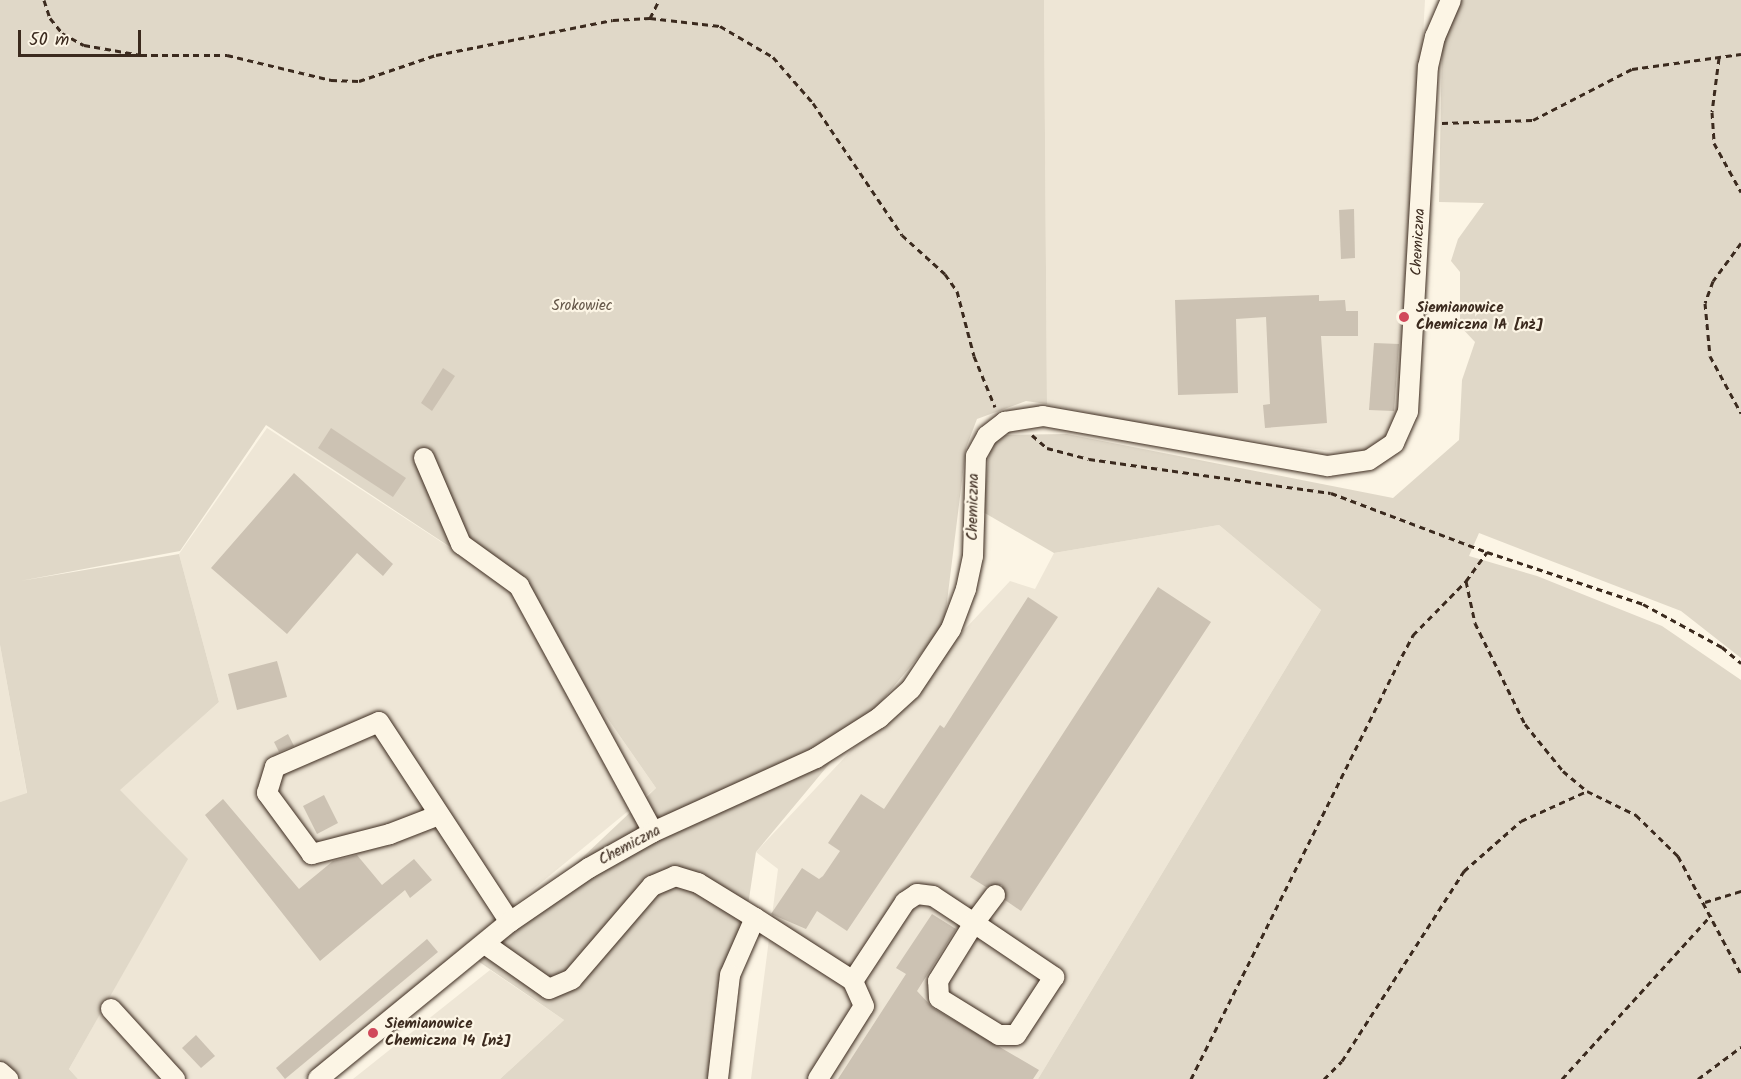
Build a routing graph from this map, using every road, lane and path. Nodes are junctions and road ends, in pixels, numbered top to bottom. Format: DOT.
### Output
graph roads {
  1 [pos="44,0"];
  2 [pos="659,0"];
  3 [pos="1451,0"];
  4 [pos="650,18"];
  5 [pos="1741,54"];
  6 [pos="1719,58"];
  7 [pos="1425,123"];
  8 [pos="1741,192"];
  9 [pos="1741,243"];
  10 [pos="1741,413"];
  11 [pos="1027,416"];
  12 [pos="1005,422"];
  13 [pos="424,458"];
  14 [pos="1486,552"];
  15 [pos="1466,581"];
  16 [pos="1741,663"];
  17 [pos="1587,791"];
  18 [pos="439,815"];
  19 [pos="653,832"];
  20 [pos="1741,891"];
  21 [pos="995,895"];
  22 [pos="1705,902"];
  23 [pos="1711,915"];
  24 [pos="755,918"];
  25 [pos="510,922"];
  26 [pos="974,923"];
  27 [pos="485,944"];
  28 [pos="1741,974"];
  29 [pos="853,981"];
  30 [pos="111,1010"];
  31 [pos="1741,1047"];
  32 [pos="0,1072"];
  33 [pos="8,1079"];
  34 [pos="175,1079"];
  35 [pos="318,1079"];
  36 [pos="717,1079"];
  37 [pos="818,1079"];
  38 [pos="1191,1079"];
  39 [pos="1324,1079"];
  40 [pos="1562,1079"];
  41 [pos="1698,1079"];
  1 -- 4 [label="path"];
  2 -- 4 [label="path"];
  3 -- 7 [label="street, Chemiczna"];
  4 -- 12 [label="path"];
  5 -- 6 [label="path"];
  6 -- 7 [label="path"];
  6 -- 8 [label="path"];
  7 -- 11 [label="street, Chemiczna"];
  9 -- 10 [label="path"];
  11 -- 12 [label="street, Chemiczna"];
  11 -- 14 [label="path"];
  12 -- 19 [label="street, Chemiczna"];
  13 -- 19 [label="street"];
  14 -- 15 [label="path"];
  14 -- 16 [label="path"];
  15 -- 17 [label="path"];
  15 -- 38 [label="path"];
  17 -- 22 [label="path"];
  17 -- 39 [label="path"];
  18 -- 18 [label="street"];
  18 -- 25 [label="street"];
  19 -- 25 [label="street, Chemiczna"];
  20 -- 22 [label="path"];
  21 -- 26 [label="street"];
  22 -- 23 [label="path"];
  23 -- 28 [label="path"];
  23 -- 40 [label="path"];
  24 -- 27 [label="street"];
  24 -- 29 [label="street"];
  24 -- 36 [label="street"];
  25 -- 27 [label="street, Chemiczna"];
  26 -- 26 [label="street"];
  26 -- 29 [label="street"];
  27 -- 35 [label="street, Chemiczna"];
  29 -- 37 [label="street"];
  30 -- 34 [label="street"];
  31 -- 41 [label="path"];
  32 -- 33 [label="street"];
}
